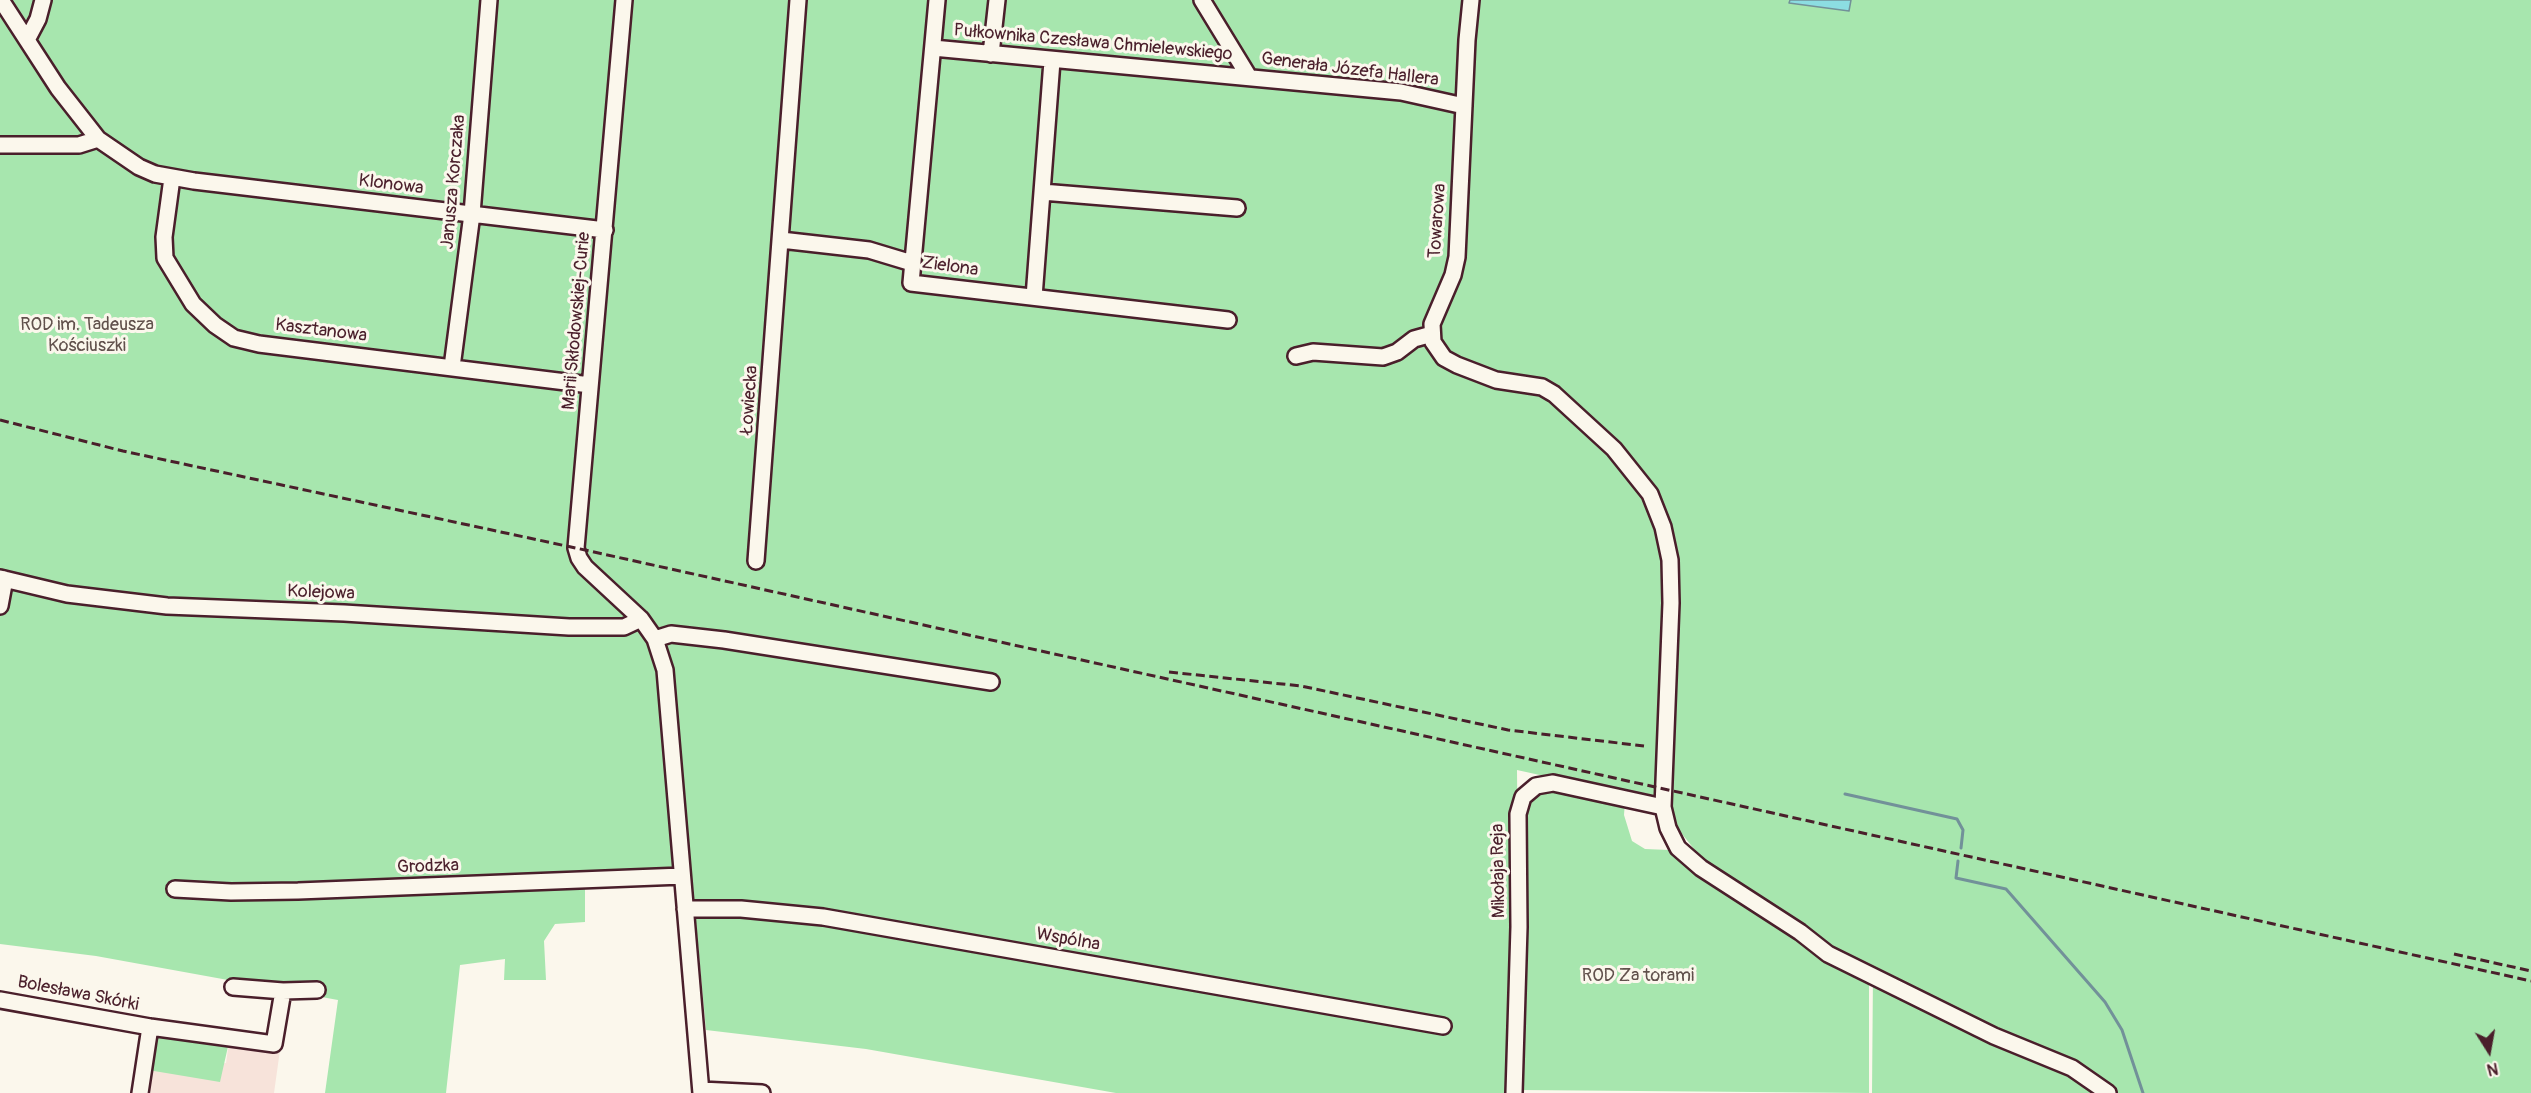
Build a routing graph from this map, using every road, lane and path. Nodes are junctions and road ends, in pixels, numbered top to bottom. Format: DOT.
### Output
graph roads {
  1 [pos="1,0"];
  2 [pos="43,0"];
  3 [pos="489,0"];
  4 [pos="624,0"];
  5 [pos="798,0"];
  6 [pos="937,0"];
  7 [pos="997,0"];
  8 [pos="1202,0"];
  9 [pos="1471,0"];
  10 [pos="1212,7"];
  11 [pos="28,38"];
  12 [pos="933,48"];
  13 [pos="992,54"];
  14 [pos="1052,61"];
  15 [pos="1246,74"];
  16 [pos="1464,106"];
  17 [pos="98,139"];
  18 [pos="0,145"];
  19 [pos="172,178"];
  20 [pos="1042,192"];
  21 [pos="1237,208"];
  22 [pos="472,214"];
  23 [pos="605,230"];
  24 [pos="781,240"];
  25 [pos="912,263"];
  26 [pos="1034,297"];
  27 [pos="1228,320"];
  28 [pos="1432,334"];
  29 [pos="1296,356"];
  30 [pos="452,367"];
  31 [pos="590,385"];
  32 [pos="756,561"];
  33 [pos="3,579"];
  34 [pos="0,606"];
  35 [pos="641,619"];
  36 [pos="655,639"];
  37 [pos="991,682"];
  38 [pos="1664,807"];
  39 [pos="682,876"];
  40 [pos="175,889"];
  41 [pos="685,909"];
  42 [pos="233,987"];
  43 [pos="317,990"];
  44 [pos="283,991"];
  45 [pos="0,1000"];
  46 [pos="1443,1026"];
  47 [pos="150,1028"];
  48 [pos="701,1091"];
  49 [pos="140,1093"];
  50 [pos="762,1093"];
  51 [pos="1514,1093"];
  52 [pos="2108,1093"];
  1 -- 11 [label="street, Klonowa"];
  2 -- 11 [label="street"];
  3 -- 22 [label="street, Janusza Korczaka"];
  4 -- 23 [label="street, Marii Skłodowskiej-Curie"];
  5 -- 24 [label="street, Łowiecka"];
  6 -- 12 [label="street, Zielona"];
  7 -- 13 [label="street"];
  8 -- 10 [label="street, Generała Józefa Hallera"];
  9 -- 16 [label="street, Towarowa"];
  10 -- 15 [label="street, Generała Józefa Hallera"];
  11 -- 17 [label="street, Klonowa"];
  12 -- 13 [label="street, Pułkownika Czesława Chmielewskiego"];
  12 -- 25 [label="street, Zielona"];
  13 -- 14 [label="street, Pułkownika Czesława Chmielewskiego"];
  14 -- 15 [label="street, Pułkownika Czesława Chmielewskiego"];
  14 -- 20 [label="street"];
  15 -- 16 [label="street, Generała Józefa Hallera"];
  16 -- 28 [label="street, Towarowa"];
  17 -- 18 [label="street"];
  17 -- 19 [label="street, Klonowa"];
  19 -- 22 [label="street, Klonowa"];
  19 -- 30 [label="street, Kasztanowa"];
  20 -- 21 [label="street"];
  20 -- 26 [label="street"];
  22 -- 23 [label="street, Klonowa"];
  22 -- 30 [label="street, Janusza Korczaka"];
  23 -- 31 [label="street, Marii Skłodowskiej-Curie"];
  24 -- 25 [label="street"];
  24 -- 32 [label="street, Łowiecka"];
  25 -- 26 [label="street, Zielona"];
  26 -- 27 [label="street, Zielona"];
  28 -- 29 [label="street"];
  28 -- 38 [label="street"];
  30 -- 31 [label="street, Kasztanowa"];
  31 -- 35 [label="street, Marii Skłodowskiej-Curie"];
  33 -- 34 [label="street"];
  33 -- 35 [label="street, Kolejowa"];
  35 -- 36 [label="street"];
  36 -- 37 [label="street"];
  36 -- 39 [label="street"];
  38 -- 51 [label="street, Mikołaja Reja"];
  38 -- 52 [label="street"];
  39 -- 40 [label="street, Grodzka"];
  39 -- 41 [label="street"];
  41 -- 46 [label="street, Wspólna"];
  41 -- 48 [label="street"];
  42 -- 44 [label="street"];
  43 -- 44 [label="street"];
  44 -- 47 [label="street, Bolesława Skórki"];
  45 -- 47 [label="street, Bolesława Skórki"];
  47 -- 49 [label="street, Bolesława Skórki"];
  48 -- 50 [label="street"];
}
